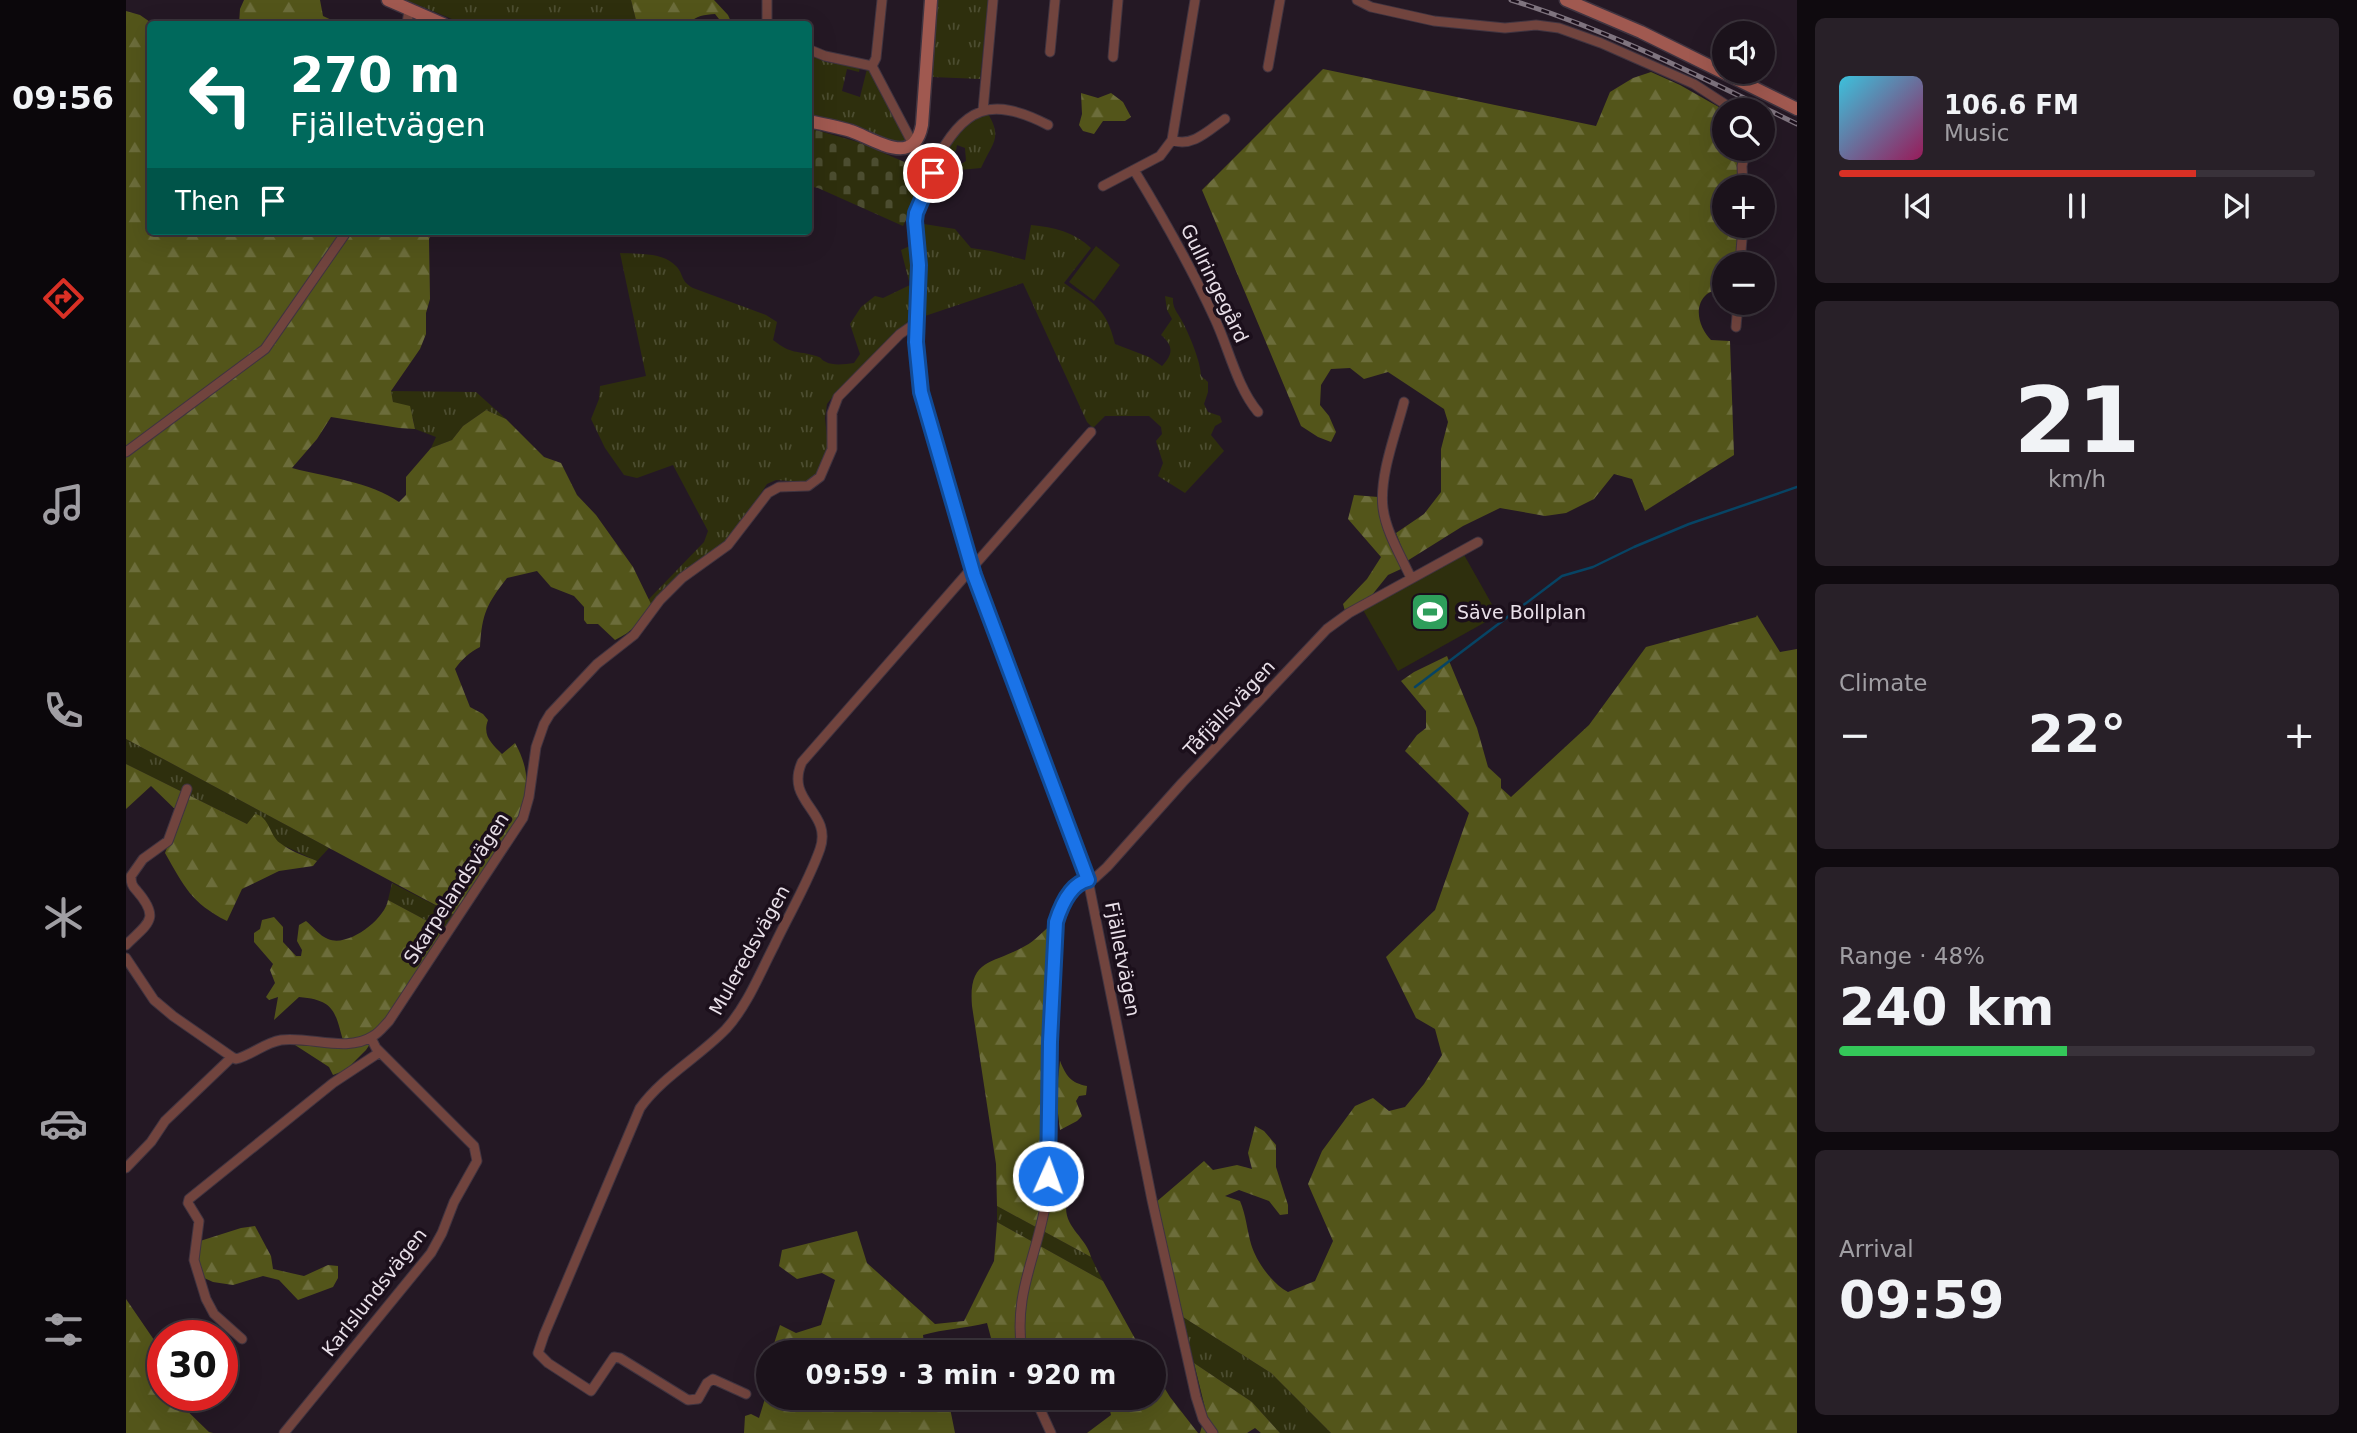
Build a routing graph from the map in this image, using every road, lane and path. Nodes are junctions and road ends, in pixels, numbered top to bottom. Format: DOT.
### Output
graph roads {
  1 [pos="388,0"];
  2 [pos="767,0"];
  3 [pos="882,0"];
  4 [pos="931,0"];
  5 [pos="993,0"];
  6 [pos="1055,0"];
  7 [pos="1118,0"];
  8 [pos="1195,0"];
  9 [pos="1280,0"];
  10 [pos="1357,0"];
  11 [pos="1566,0"];
  12 [pos="409,10"];
  13 [pos="407,21"];
  14 [pos="436,21"];
  15 [pos="767,21"];
  16 [pos="812,51"];
  17 [pos="1050,52"];
  18 [pos="1113,57"];
  19 [pos="872,66"];
  20 [pos="1268,67"];
  21 [pos="1716,98"];
  22 [pos="1797,109"];
  23 [pos="983,110"];
  24 [pos="1225,119"];
  25 [pos="812,122"];
  26 [pos="1048,125"];
  27 [pos="1172,140"];
  28 [pos="913,144"];
  29 [pos="934,164"];
  30 [pos="1134,170"];
  31 [pos="1103,186"];
  32 [pos="344,235"];
  33 [pos="1737,315"];
  34 [pos="916,323"];
  35 [pos="1736,327"];
  36 [pos="1404,402"];
  37 [pos="1258,412"];
  38 [pos="1091,432"];
  39 [pos="126,452"];
  40 [pos="1478,542"];
  41 [pos="971,568"];
  42 [pos="1411,578"];
  43 [pos="187,789"];
  44 [pos="1088,880"];
  45 [pos="126,945"];
  46 [pos="126,958"];
  47 [pos="372,1038"];
  48 [pos="380,1052"];
  49 [pos="232,1057"];
  50 [pos="126,1168"];
  51 [pos="242,1339"];
  52 [pos="1021,1340"];
  53 [pos="746,1394"];
  54 [pos="1040,1410"];
  55 [pos="284,1433"];
  56 [pos="1051,1433"];
  57 [pos="1213,1433"];
  1 -- 12 [label="street"];
  2 -- 15 [label="street"];
  3 -- 19 [label="street"];
  4 -- 28 [label="street"];
  5 -- 23 [label="street"];
  6 -- 17 [label="street"];
  7 -- 18 [label="street"];
  8 -- 27 [label="street"];
  9 -- 20 [label="street"];
  10 -- 21 [label="street"];
  11 -- 22 [label="street"];
  12 -- 13 [label="street"];
  12 -- 14 [label="street"];
  16 -- 19 [label="street"];
  19 -- 28 [label="street"];
  23 -- 26 [label="street"];
  23 -- 29 [label="street, Fjälletvägen"];
  24 -- 27 [label="street"];
  25 -- 28 [label="street"];
  27 -- 30 [label="street"];
  28 -- 29 [label="street"];
  29 -- 34 [label="street, Fjälletvägen"];
  30 -- 31 [label="street"];
  30 -- 37 [label="street, Gullringegård"];
  32 -- 39 [label="street"];
  33 -- 35 [label="street"];
  34 -- 41 [label="street, Fjälletvägen"];
  34 -- 47 [label="street, Skarpelandsvägen"];
  36 -- 42 [label="street"];
  38 -- 41 [label="street"];
  40 -- 42 [label="street, Tåfjällsvägen"];
  41 -- 44 [label="street, Fjälletvägen"];
  41 -- 53 [label="street, Muleredsvägen"];
  42 -- 44 [label="street, Tåfjällsvägen"];
  43 -- 45 [label="street"];
  44 -- 52 [label="street, Tåfjällsvägen"];
  44 -- 57 [label="street, Fjälletvägen"];
  46 -- 49 [label="street"];
  47 -- 48 [label="street, Karlslundsvägen"];
  47 -- 49 [label="street"];
  48 -- 51 [label="street"];
  48 -- 55 [label="street, Karlslundsvägen"];
  49 -- 50 [label="street"];
  54 -- 56 [label="street"];
}
